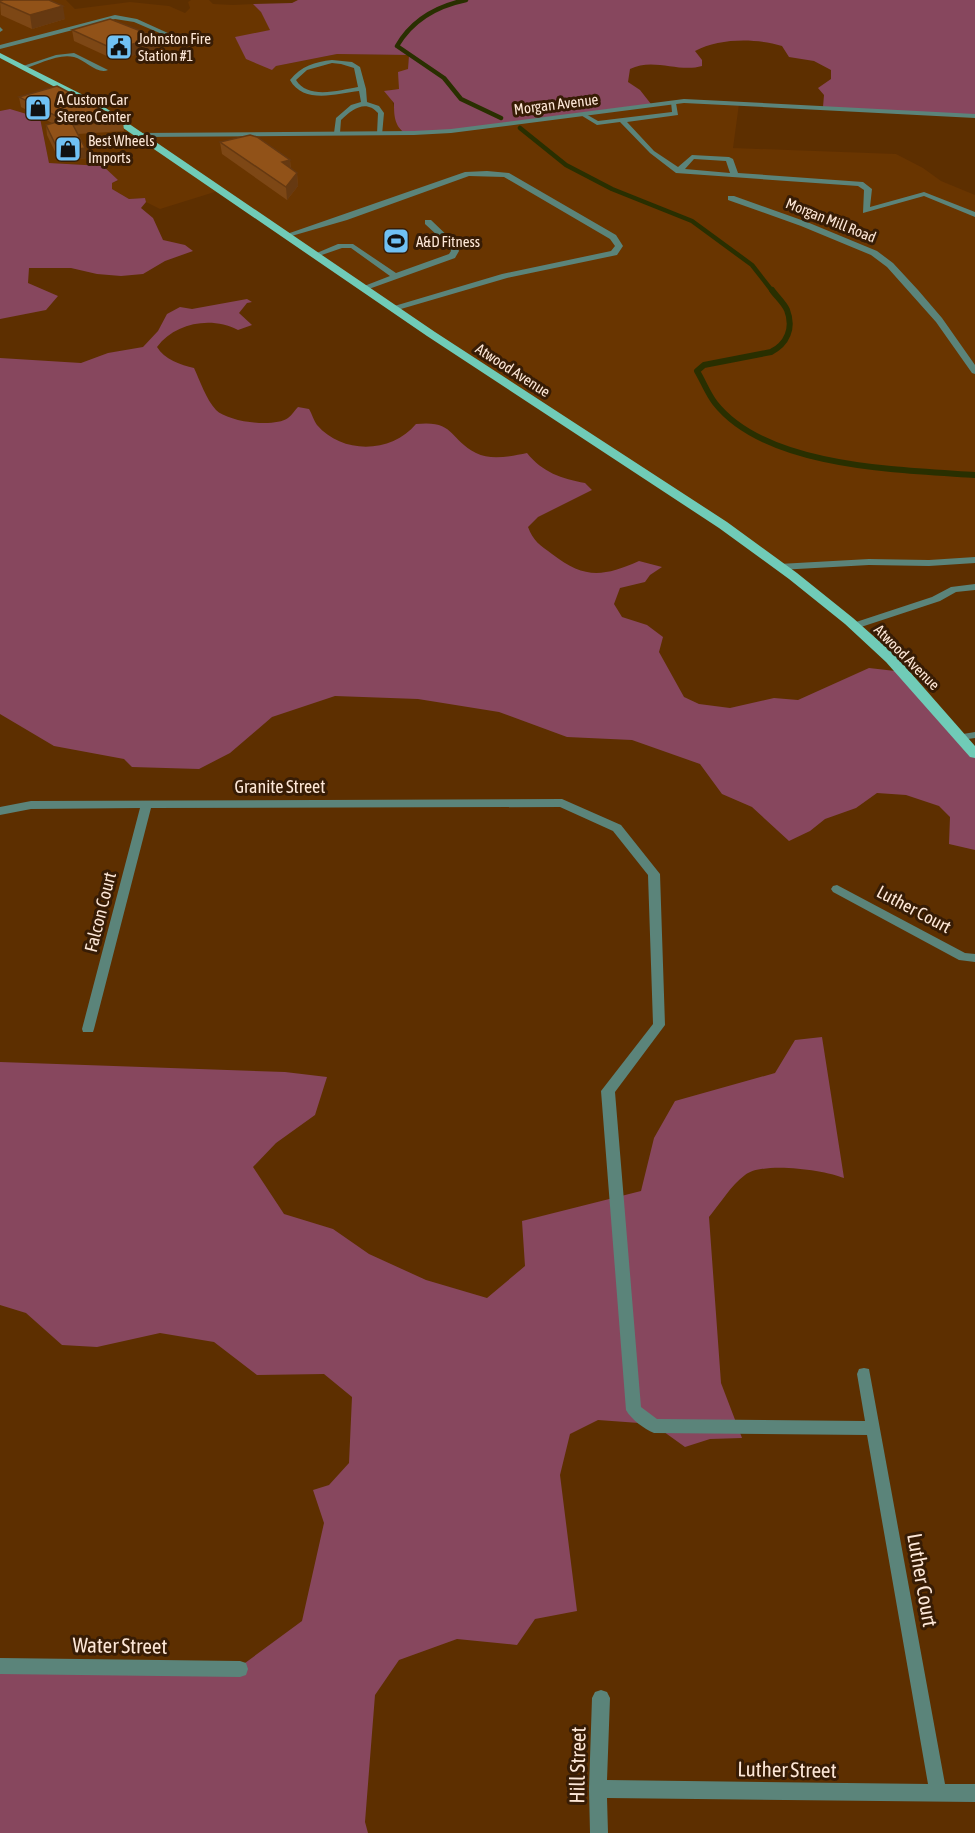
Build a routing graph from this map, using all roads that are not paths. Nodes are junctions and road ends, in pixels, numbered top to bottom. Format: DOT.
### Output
graph roads {
  1 [pos="178,39"];
  2 [pos="0,53"];
  3 [pos="23,67"];
  4 [pos="105,70"];
  5 [pos="363,89"];
  6 [pos="364,103"];
  7 [pos="673,103"];
  8 [pos="582,114"];
  9 [pos="975,116"];
  10 [pos="622,120"];
  11 [pos="337,133"];
  12 [pos="380,134"];
  13 [pos="139,135"];
  14 [pos="679,171"];
  15 [pos="735,175"];
  16 [pos="731,198"];
  17 [pos="975,216"];
  18 [pos="428,222"];
  19 [pos="288,236"];
  20 [pos="316,255"];
  21 [pos="395,276"];
  22 [pos="363,288"];
  23 [pos="394,309"];
  24 [pos="975,371"];
  25 [pos="975,560"];
  26 [pos="779,567"];
  27 [pos="975,588"];
  28 [pos="854,626"];
  29 [pos="975,735"];
  30 [pos="961,737"];
  31 [pos="975,754"];
  32 [pos="146,805"];
  33 [pos="0,811"];
  34 [pos="837,889"];
  35 [pos="975,958"];
  36 [pos="88,1029"];
  37 [pos="864,1374"];
  38 [pos="873,1428"];
  39 [pos="0,1666"];
  40 [pos="240,1669"];
  41 [pos="601,1698"];
  42 [pos="598,1789"];
  43 [pos="975,1792"];
  44 [pos="938,1793"];
  45 [pos="599,1833"];
  1 -- 2 [label="street"];
  2 -- 3 [label="main road, Atwood Avenue"];
  3 -- 4 [label="street"];
  3 -- 13 [label="main road, Atwood Avenue"];
  5 -- 5 [label="street"];
  5 -- 6 [label="street"];
  6 -- 11 [label="street"];
  6 -- 12 [label="street"];
  7 -- 8 [label="street, Morgan Avenue"];
  7 -- 9 [label="street, Morgan Avenue"];
  7 -- 10 [label="street"];
  8 -- 10 [label="street"];
  8 -- 12 [label="street, Morgan Avenue"];
  10 -- 14 [label="street"];
  11 -- 12 [label="street, Morgan Avenue"];
  11 -- 13 [label="street, Morgan Avenue"];
  13 -- 19 [label="main road, Atwood Avenue"];
  14 -- 15 [label="street"];
  14 -- 15 [label="street"];
  15 -- 17 [label="street"];
  16 -- 24 [label="street, Morgan Mill Road"];
  18 -- 21 [label="street"];
  19 -- 20 [label="main road, Atwood Avenue"];
  19 -- 23 [label="street"];
  20 -- 21 [label="street"];
  20 -- 22 [label="main road, Atwood Avenue"];
  21 -- 22 [label="street"];
  22 -- 23 [label="main road, Atwood Avenue"];
  23 -- 26 [label="main road, Atwood Avenue"];
  25 -- 26 [label="street"];
  26 -- 28 [label="main road, Atwood Avenue"];
  27 -- 28 [label="street"];
  28 -- 30 [label="main road, Atwood Avenue"];
  29 -- 30 [label="street"];
  30 -- 31 [label="main road, Atwood Avenue"];
  32 -- 33 [label="street, Granite Street"];
  32 -- 36 [label="street, Falcon Court"];
  32 -- 38 [label="street, Granite Street"];
  34 -- 35 [label="street, Luther Court"];
  37 -- 38 [label="street, Luther Court"];
  38 -- 44 [label="street, Luther Court"];
  39 -- 40 [label="street, Water Street"];
  41 -- 42 [label="street, Hill Street"];
  42 -- 44 [label="street, Luther Street"];
  42 -- 45 [label="street, Hill Street"];
  43 -- 44 [label="street, Luther Street"];
}
